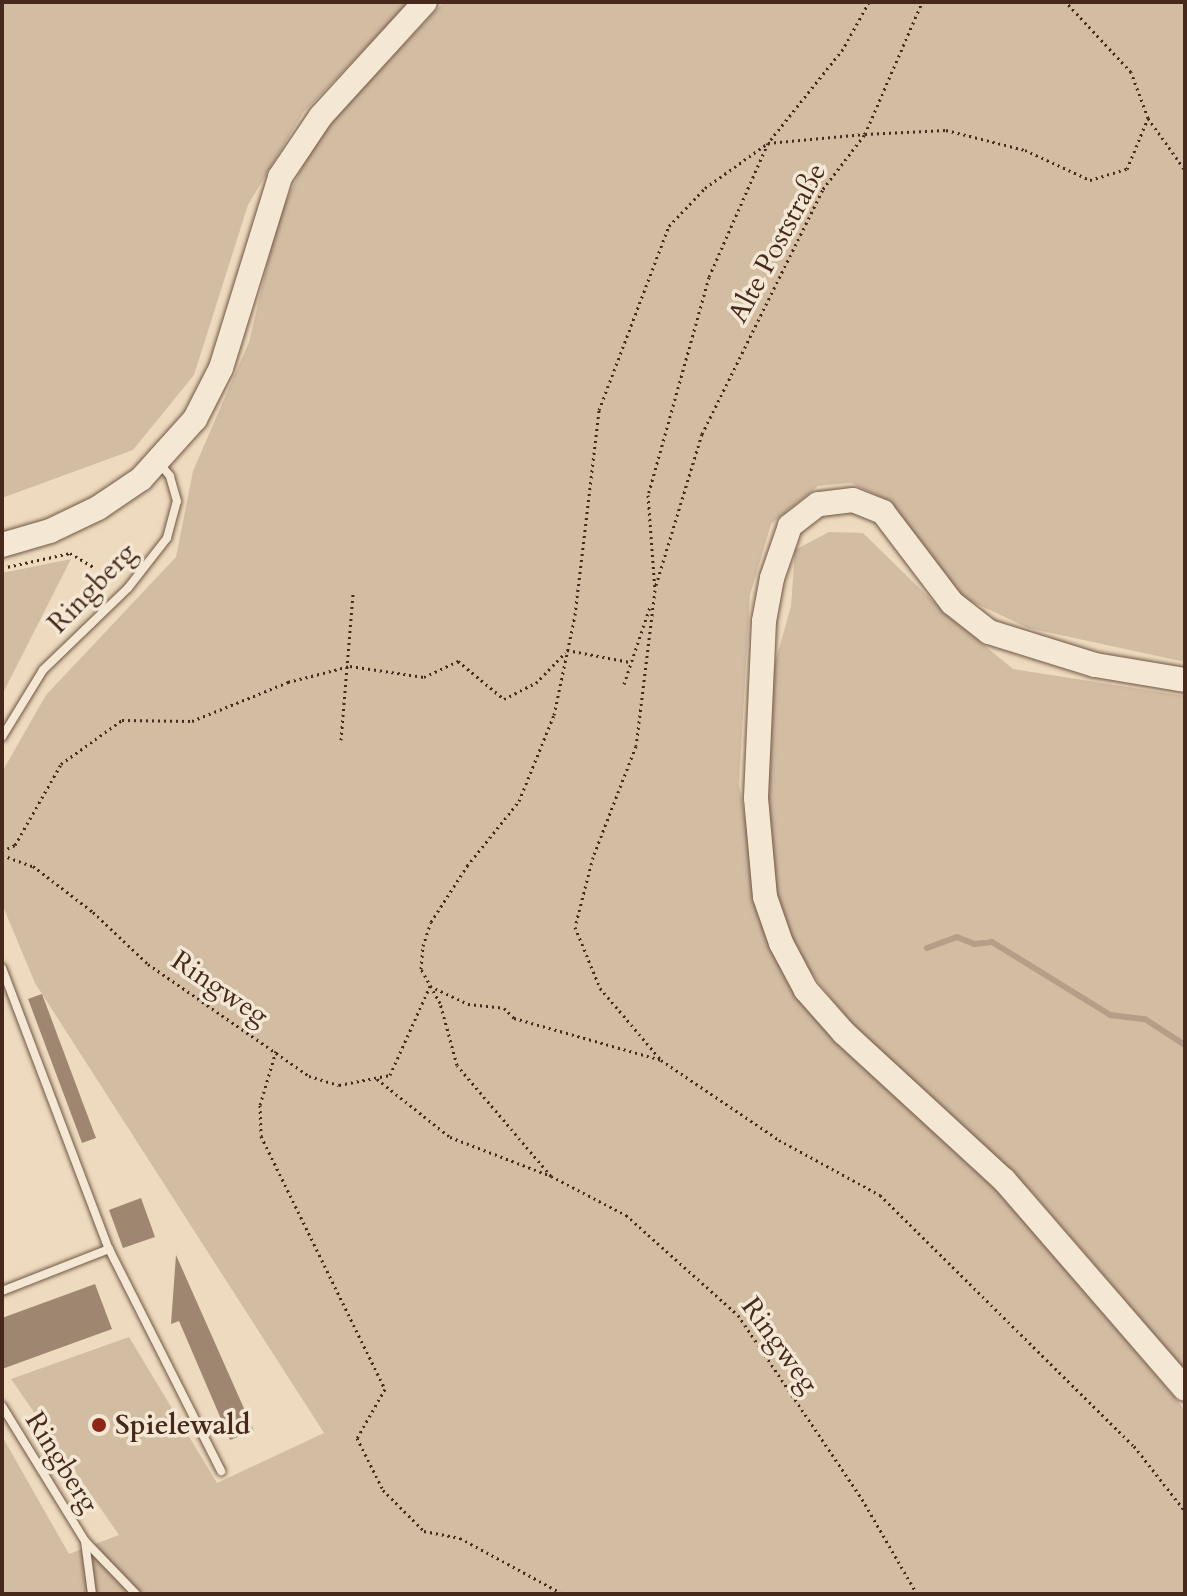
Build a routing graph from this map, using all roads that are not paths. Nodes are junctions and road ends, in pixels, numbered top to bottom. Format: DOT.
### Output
graph roads {
  1 [pos="425,2"];
  2 [pos="158,462"];
  3 [pos="2,545"];
  4 [pos="1185,680"];
  5 [pos="2,737"];
  6 [pos="2,968"];
  7 [pos="109,1249"];
  8 [pos="2,1291"];
  9 [pos="1185,1389"];
  10 [pos="2,1406"];
  11 [pos="221,1471"];
  12 [pos="85,1541"];
  13 [pos="92,1594"];
  14 [pos="136,1594"];
  1 -- 2 [label="main road"];
  2 -- 3 [label="main road"];
  2 -- 5 [label="lane, Ringberg"];
  4 -- 9 [label="main road"];
  6 -- 7 [label="lane"];
  7 -- 8 [label="lane"];
  7 -- 11 [label="lane"];
  10 -- 12 [label="lane, Ringberg"];
  12 -- 13 [label="lane, Ringberg"];
  12 -- 14 [label="lane, Ringberg"];
}
